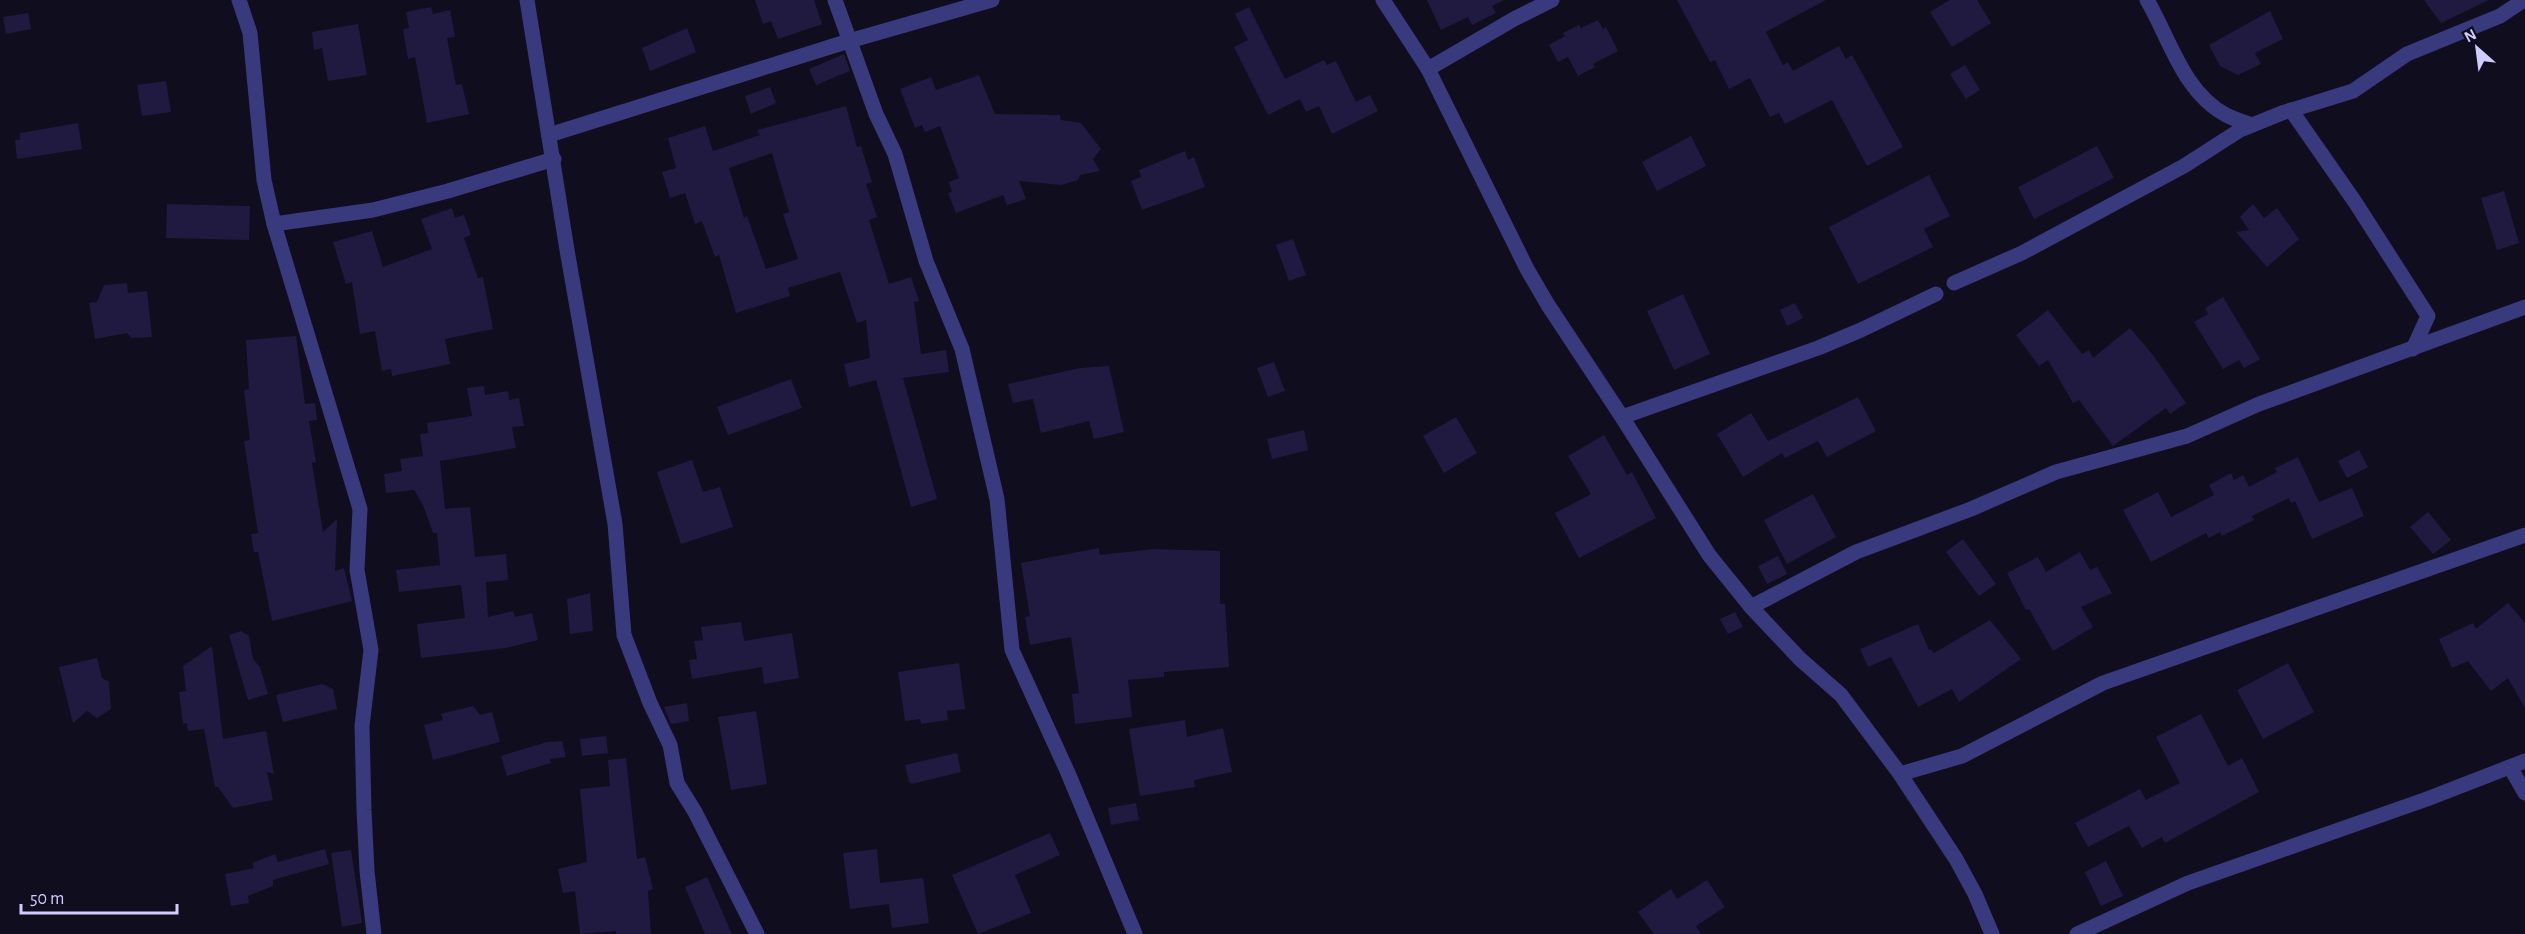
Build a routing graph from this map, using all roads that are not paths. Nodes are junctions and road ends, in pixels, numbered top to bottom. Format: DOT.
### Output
graph roads {
  1 [pos="239,0"];
  2 [pos="527,0"];
  3 [pos="835,0"];
  4 [pos="992,0"];
  5 [pos="1383,0"];
  6 [pos="1552,0"];
  7 [pos="2147,0"];
  8 [pos="2524,0"];
  9 [pos="849,40"];
  10 [pos="1428,69"];
  11 [pos="2291,110"];
  12 [pos="2252,125"];
  13 [pos="549,135"];
  14 [pos="554,159"];
  15 [pos="274,224"];
  16 [pos="1954,283"];
  17 [pos="1936,294"];
  18 [pos="2525,307"];
  19 [pos="2413,349"];
  20 [pos="1622,417"];
  21 [pos="2525,535"];
  22 [pos="1751,607"];
  23 [pos="2525,761"];
  24 [pos="2510,767"];
  25 [pos="1900,774"];
  26 [pos="2525,793"];
  27 [pos="374,934"];
  28 [pos="757,934"];
  29 [pos="1135,934"];
  30 [pos="1992,934"];
  31 [pos="2077,934"];
  1 -- 15 [label="street"];
  2 -- 13 [label="street"];
  3 -- 9 [label="street"];
  4 -- 9 [label="street"];
  5 -- 10 [label="street"];
  6 -- 10 [label="street"];
  7 -- 12 [label="street"];
  8 -- 11 [label="street"];
  9 -- 13 [label="street"];
  9 -- 29 [label="street"];
  10 -- 20 [label="street"];
  11 -- 12 [label="street"];
  11 -- 19 [label="street"];
  12 -- 16 [label="street"];
  13 -- 14 [label="street"];
  14 -- 15 [label="street"];
  14 -- 28 [label="street"];
  15 -- 27 [label="street"];
  17 -- 20 [label="street"];
  18 -- 19 [label="street"];
  19 -- 22 [label="street"];
  20 -- 22 [label="street"];
  21 -- 25 [label="street"];
  22 -- 25 [label="street"];
  23 -- 24 [label="street"];
  24 -- 26 [label="street"];
  24 -- 31 [label="street"];
  25 -- 30 [label="street"];
}
